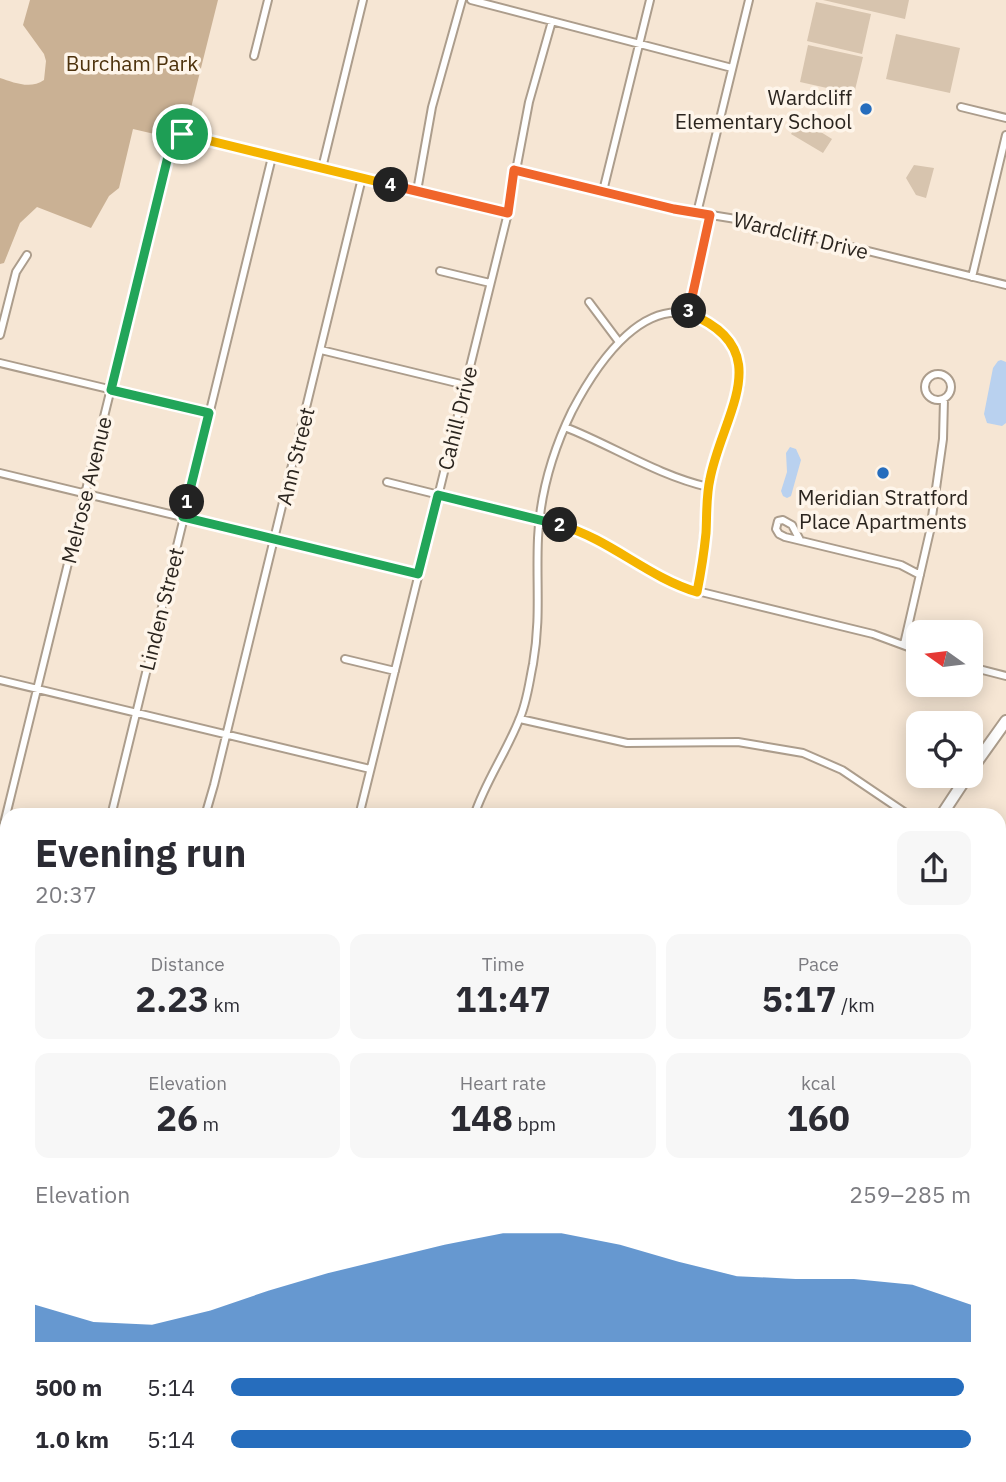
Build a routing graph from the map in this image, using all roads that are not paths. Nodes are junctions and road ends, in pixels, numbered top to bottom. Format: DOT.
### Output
graph roads {
  1 [pos="268,0"];
  2 [pos="363,0"];
  3 [pos="462,0"];
  4 [pos="471,0"];
  5 [pos="650,0"];
  6 [pos="749,0"];
  7 [pos="498,3"];
  8 [pos="552,21"];
  9 [pos="639,45"];
  10 [pos="254,56"];
  11 [pos="732,68"];
  12 [pos="961,107"];
  13 [pos="1006,118"];
  14 [pos="1006,135"];
  15 [pos="272,157"];
  16 [pos="323,168"];
  17 [pos="514,170"];
  18 [pos="362,178"];
  19 [pos="416,191"];
  20 [pos="603,191"];
  21 [pos="508,213"];
  22 [pos="697,213"];
  23 [pos="710,215"];
  24 [pos="27,255"];
  25 [pos="440,271"];
  26 [pos="972,277"];
  27 [pos="490,283"];
  28 [pos="1006,285"];
  29 [pos="589,302"];
  30 [pos="688,313"];
  31 [pos="0,335"];
  32 [pos="619,342"];
  33 [pos="321,350"];
  34 [pos="0,363"];
  35 [pos="465,385"];
  36 [pos="111,390"];
  37 [pos="944,399"];
  38 [pos="209,413"];
  39 [pos="565,428"];
  40 [pos="0,474"];
  41 [pos="387,482"];
  42 [pos="708,487"];
  43 [pos="85,494"];
  44 [pos="438,495"];
  45 [pos="183,517"];
  46 [pos="540,520"];
  47 [pos="274,539"];
  48 [pos="800,540"];
  49 [pos="418,574"];
  50 [pos="920,575"];
  51 [pos="697,592"];
  52 [pos="904,644"];
  53 [pos="345,659"];
  54 [pos="984,670"];
  55 [pos="395,671"];
  56 [pos="1006,676"];
  57 [pos="0,680"];
  58 [pos="37,688"];
  59 [pos="136,712"];
  60 [pos="520,719"];
  61 [pos="1006,721"];
  62 [pos="227,734"];
  63 [pos="983,753"];
  64 [pos="370,769"];
  65 [pos="959,788"];
  66 [pos="8,808"];
  67 [pos="113,808"];
  68 [pos="207,808"];
  69 [pos="361,808"];
  70 [pos="478,808"];
  71 [pos="898,808"];
  72 [pos="946,808"];
  1 -- 10 [label="street"];
  2 -- 16 [label="street"];
  3 -- 19 [label="street"];
  4 -- 7 [label="street"];
  5 -- 9 [label="street"];
  6 -- 11 [label="street"];
  7 -- 8 [label="street"];
  8 -- 9 [label="street"];
  8 -- 17 [label="street, Cahill Drive"];
  9 -- 11 [label="street"];
  9 -- 20 [label="street"];
  11 -- 22 [label="street"];
  12 -- 13 [label="street"];
  14 -- 26 [label="street"];
  15 -- 16 [label="street"];
  15 -- 36 [label="street, Melrose Avenue"];
  15 -- 38 [label="street, Linden Street"];
  16 -- 18 [label="street"];
  17 -- 20 [label="street, Wardcliff Drive"];
  17 -- 21 [label="street, Cahill Drive"];
  18 -- 19 [label="street"];
  18 -- 33 [label="street, Ann Street"];
  19 -- 21 [label="street"];
  20 -- 22 [label="street, Wardcliff Drive"];
  21 -- 27 [label="street, Cahill Drive"];
  22 -- 23 [label="street, Wardcliff Drive"];
  23 -- 26 [label="street, Wardcliff Drive"];
  23 -- 30 [label="street"];
  24 -- 31 [label="street"];
  25 -- 27 [label="street"];
  26 -- 28 [label="street, Wardcliff Drive"];
  27 -- 35 [label="street, Cahill Drive"];
  29 -- 32 [label="street"];
  30 -- 32 [label="street"];
  30 -- 42 [label="street"];
  32 -- 39 [label="street"];
  33 -- 35 [label="street"];
  33 -- 47 [label="street, Ann Street"];
  34 -- 36 [label="street"];
  35 -- 44 [label="street, Cahill Drive"];
  36 -- 38 [label="street"];
  36 -- 43 [label="street, Melrose Avenue"];
  37 -- 37 [label="street"];
  37 -- 50 [label="street"];
  38 -- 45 [label="street, Linden Street"];
  39 -- 42 [label="street"];
  39 -- 46 [label="street"];
  40 -- 43 [label="street"];
  41 -- 44 [label="street"];
  42 -- 51 [label="street"];
  43 -- 45 [label="street"];
  43 -- 58 [label="street, Melrose Avenue"];
  44 -- 46 [label="street"];
  44 -- 49 [label="street, Cahill Drive"];
  45 -- 47 [label="street"];
  45 -- 59 [label="street, Linden Street"];
  46 -- 51 [label="street"];
  46 -- 60 [label="street"];
  47 -- 49 [label="street"];
  47 -- 62 [label="street, Ann Street"];
  48 -- 50 [label="street"];
  49 -- 55 [label="street, Cahill Drive"];
  50 -- 52 [label="street"];
  51 -- 52 [label="street"];
  53 -- 55 [label="street"];
  54 -- 56 [label="street"];
  55 -- 64 [label="street, Cahill Drive"];
  57 -- 58 [label="street"];
  58 -- 59 [label="street"];
  58 -- 66 [label="street, Melrose Avenue"];
  59 -- 62 [label="street"];
  59 -- 67 [label="street, Linden Street"];
  60 -- 70 [label="street"];
  60 -- 71 [label="street"];
  61 -- 63 [label="main road"];
  62 -- 64 [label="street"];
  62 -- 68 [label="street, Ann Street"];
  64 -- 69 [label="street, Cahill Drive"];
  65 -- 72 [label="main road"];
}
